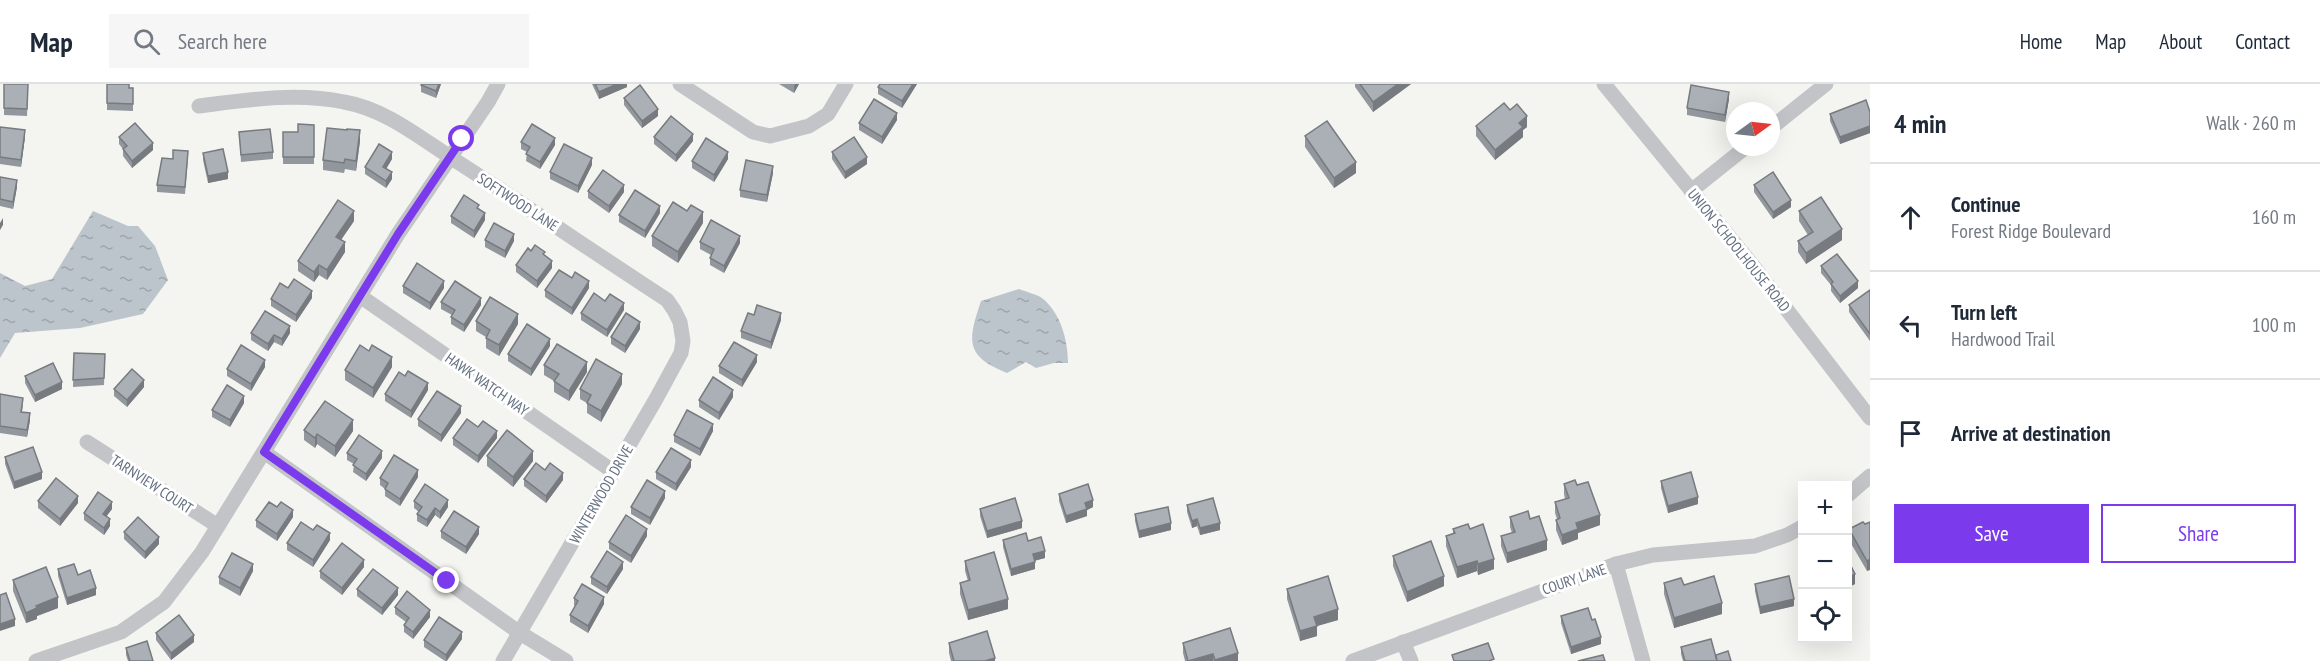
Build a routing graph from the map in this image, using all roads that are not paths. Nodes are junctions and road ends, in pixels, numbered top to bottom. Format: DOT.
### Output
graph roads {
  1 [pos="498,84"];
  2 [pos="680,84"];
  3 [pos="846,84"];
  4 [pos="1604,84"];
  5 [pos="1826,84"];
  6 [pos="199,106"];
  7 [pos="1780,121"];
  8 [pos="1735,156"];
  9 [pos="449,157"];
  10 [pos="1690,191"];
  11 [pos="360,296"];
  12 [pos="680,322"];
  13 [pos="1870,418"];
  14 [pos="87,442"];
  15 [pos="264,452"];
  16 [pos="614,472"];
  17 [pos="1870,476"];
  18 [pos="1852,492"];
  19 [pos="218,526"];
  20 [pos="1798,530"];
  21 [pos="1616,564"];
  22 [pos="520,633"];
  23 [pos="1404,642"];
  24 [pos="78,654"];
  25 [pos="36,661"];
  26 [pos="503,661"];
  27 [pos="566,661"];
  28 [pos="1353,661"];
  29 [pos="1411,661"];
  30 [pos="1643,661"];
  1 -- 9 [label="street"];
  2 -- 3 [label="street"];
  4 -- 10 [label="street, UNION SCHOOLHOUSE ROAD"];
  5 -- 7 [label="street"];
  6 -- 9 [label="street, SOFTWOOD LANE"];
  8 -- 10 [label="street"];
  9 -- 11 [label="street"];
  9 -- 12 [label="street, SOFTWOOD LANE"];
  10 -- 13 [label="street, UNION SCHOOLHOUSE ROAD"];
  11 -- 15 [label="street"];
  11 -- 16 [label="street, HAWK WATCH WAY"];
  12 -- 16 [label="street, WINTERWOOD DRIVE"];
  14 -- 19 [label="street, TARNVIEW COURT"];
  15 -- 19 [label="street"];
  15 -- 22 [label="street"];
  16 -- 22 [label="street, WINTERWOOD DRIVE"];
  17 -- 18 [label="street"];
  19 -- 24 [label="street"];
  20 -- 21 [label="street, COURY LANE"];
  21 -- 23 [label="street, COURY LANE"];
  21 -- 30 [label="street"];
  22 -- 26 [label="street, WINTERWOOD DRIVE"];
  22 -- 27 [label="street"];
  23 -- 28 [label="street, COURY LANE"];
  23 -- 29 [label="street"];
  24 -- 25 [label="street"];
}
